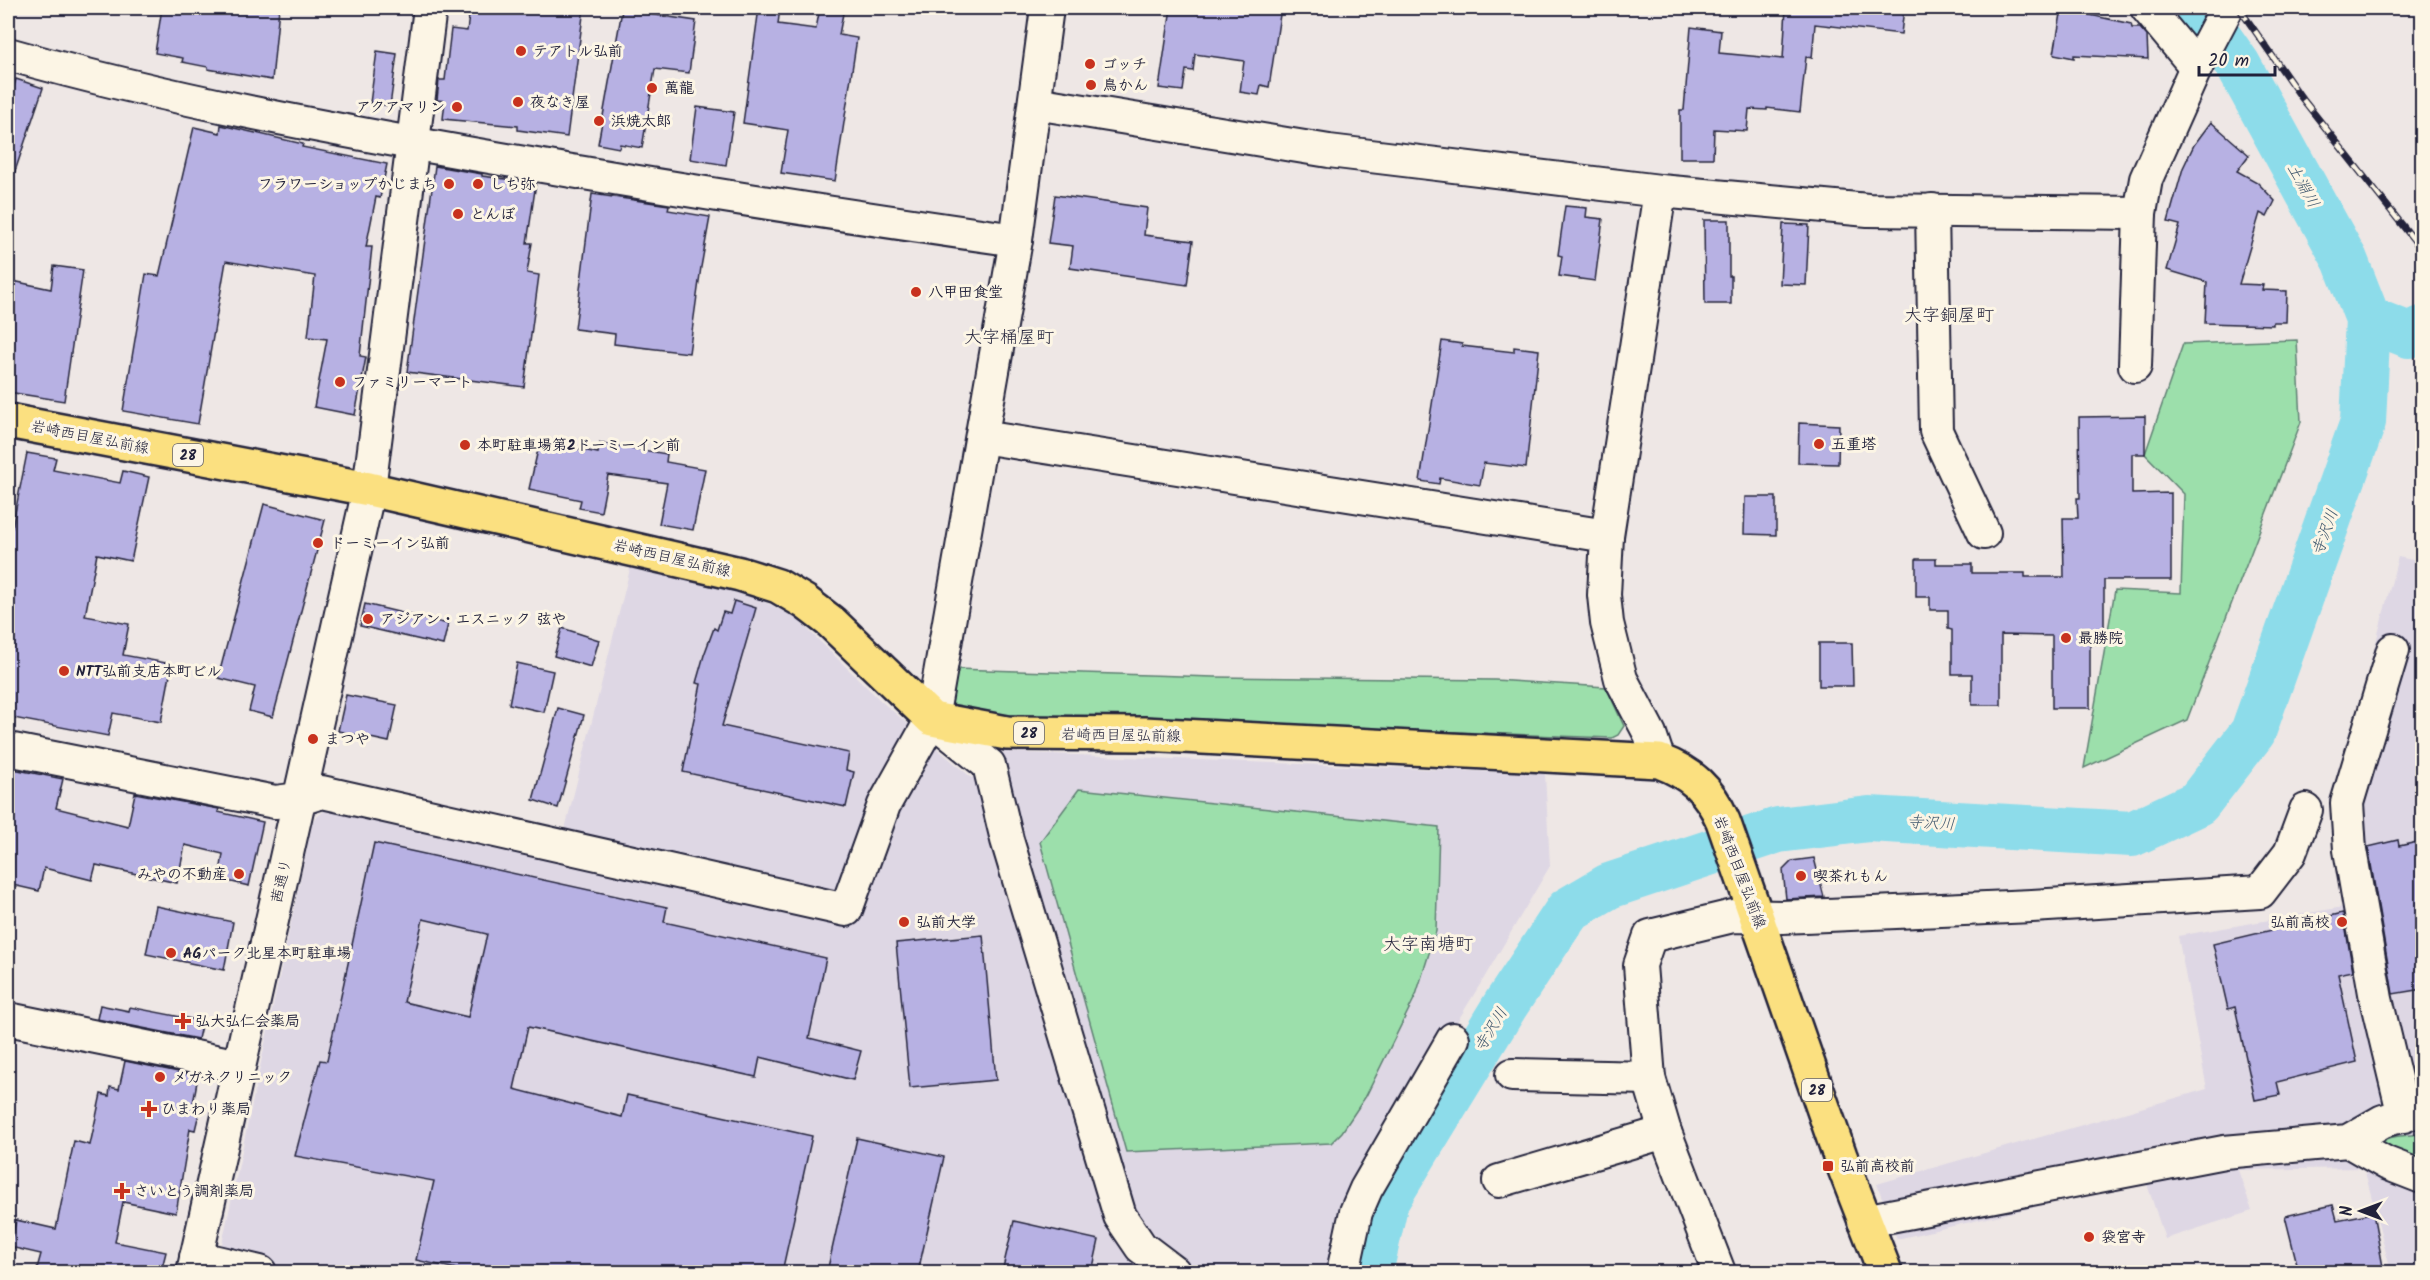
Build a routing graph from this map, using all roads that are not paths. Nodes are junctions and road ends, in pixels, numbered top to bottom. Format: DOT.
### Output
graph roads {
  1 [pos="430,8"];
  2 [pos="1047,8"];
  3 [pos="2147,8"];
  4 [pos="2227,8"];
  5 [pos="8,54"];
  6 [pos="2196,67"];
  7 [pos="1035,103"];
  8 [pos="414,144"];
  9 [pos="1660,190"];
  10 [pos="1932,210"];
  11 [pos="2140,213"];
  12 [pos="1016,240"];
  13 [pos="2135,366"];
  14 [pos="8,421"];
  15 [pos="982,437"];
  16 [pos="369,489"];
  17 [pos="1983,533"];
  18 [pos="1607,536"];
  19 [pos="2393,650"];
  20 [pos="932,719"];
  21 [pos="8,749"];
  22 [pos="1659,761"];
  23 [pos="300,799"];
  24 [pos="2306,810"];
  25 [pos="1755,911"];
  26 [pos="8,1019"];
  27 [pos="1454,1039"];
  28 [pos="240,1066"];
  29 [pos="1512,1075"];
  30 [pos="1649,1078"];
  31 [pos="2413,1113"];
  32 [pos="1665,1132"];
  33 [pos="2348,1141"];
  34 [pos="2422,1177"];
  35 [pos="1499,1181"];
  36 [pos="1864,1221"];
  37 [pos="195,1265"];
  38 [pos="254,1272"];
  39 [pos="1173,1272"];
  40 [pos="1343,1272"];
  41 [pos="1719,1272"];
  42 [pos="1885,1272"];
  1 -- 8 [label="street, 茜通り"];
  2 -- 7 [label="street"];
  3 -- 6 [label="street"];
  4 -- 6 [label="street"];
  5 -- 8 [label="street"];
  6 -- 11 [label="street"];
  7 -- 9 [label="street"];
  7 -- 12 [label="street"];
  8 -- 12 [label="street"];
  8 -- 16 [label="street, 茜通り"];
  9 -- 10 [label="street"];
  9 -- 18 [label="street"];
  10 -- 11 [label="street"];
  10 -- 17 [label="street"];
  11 -- 13 [label="street"];
  12 -- 15 [label="street"];
  14 -- 16 [label="main road, 岩崎西目屋弘前線 / 28"];
  15 -- 18 [label="street"];
  15 -- 20 [label="street"];
  16 -- 20 [label="main road, 岩崎西目屋弘前線 / 28"];
  16 -- 23 [label="street, 茜通り"];
  18 -- 22 [label="street"];
  19 -- 31 [label="street"];
  20 -- 22 [label="main road, 岩崎西目屋弘前線 / 28"];
  20 -- 23 [label="street"];
  20 -- 39 [label="street"];
  21 -- 23 [label="street"];
  22 -- 25 [label="main road, 岩崎西目屋弘前線 / 28"];
  23 -- 28 [label="street, 茜通り"];
  24 -- 25 [label="street"];
  25 -- 30 [label="street"];
  25 -- 36 [label="main road, 岩崎西目屋弘前線 / 28"];
  26 -- 28 [label="street"];
  27 -- 40 [label="street"];
  28 -- 37 [label="street, 茜通り"];
  29 -- 30 [label="street"];
  30 -- 32 [label="street"];
  31 -- 33 [label="street"];
  32 -- 35 [label="street"];
  32 -- 41 [label="street"];
  33 -- 34 [label="street"];
  33 -- 36 [label="street"];
  36 -- 42 [label="main road, 岩崎西目屋弘前線 / 28"];
  37 -- 38 [label="street"];
}
